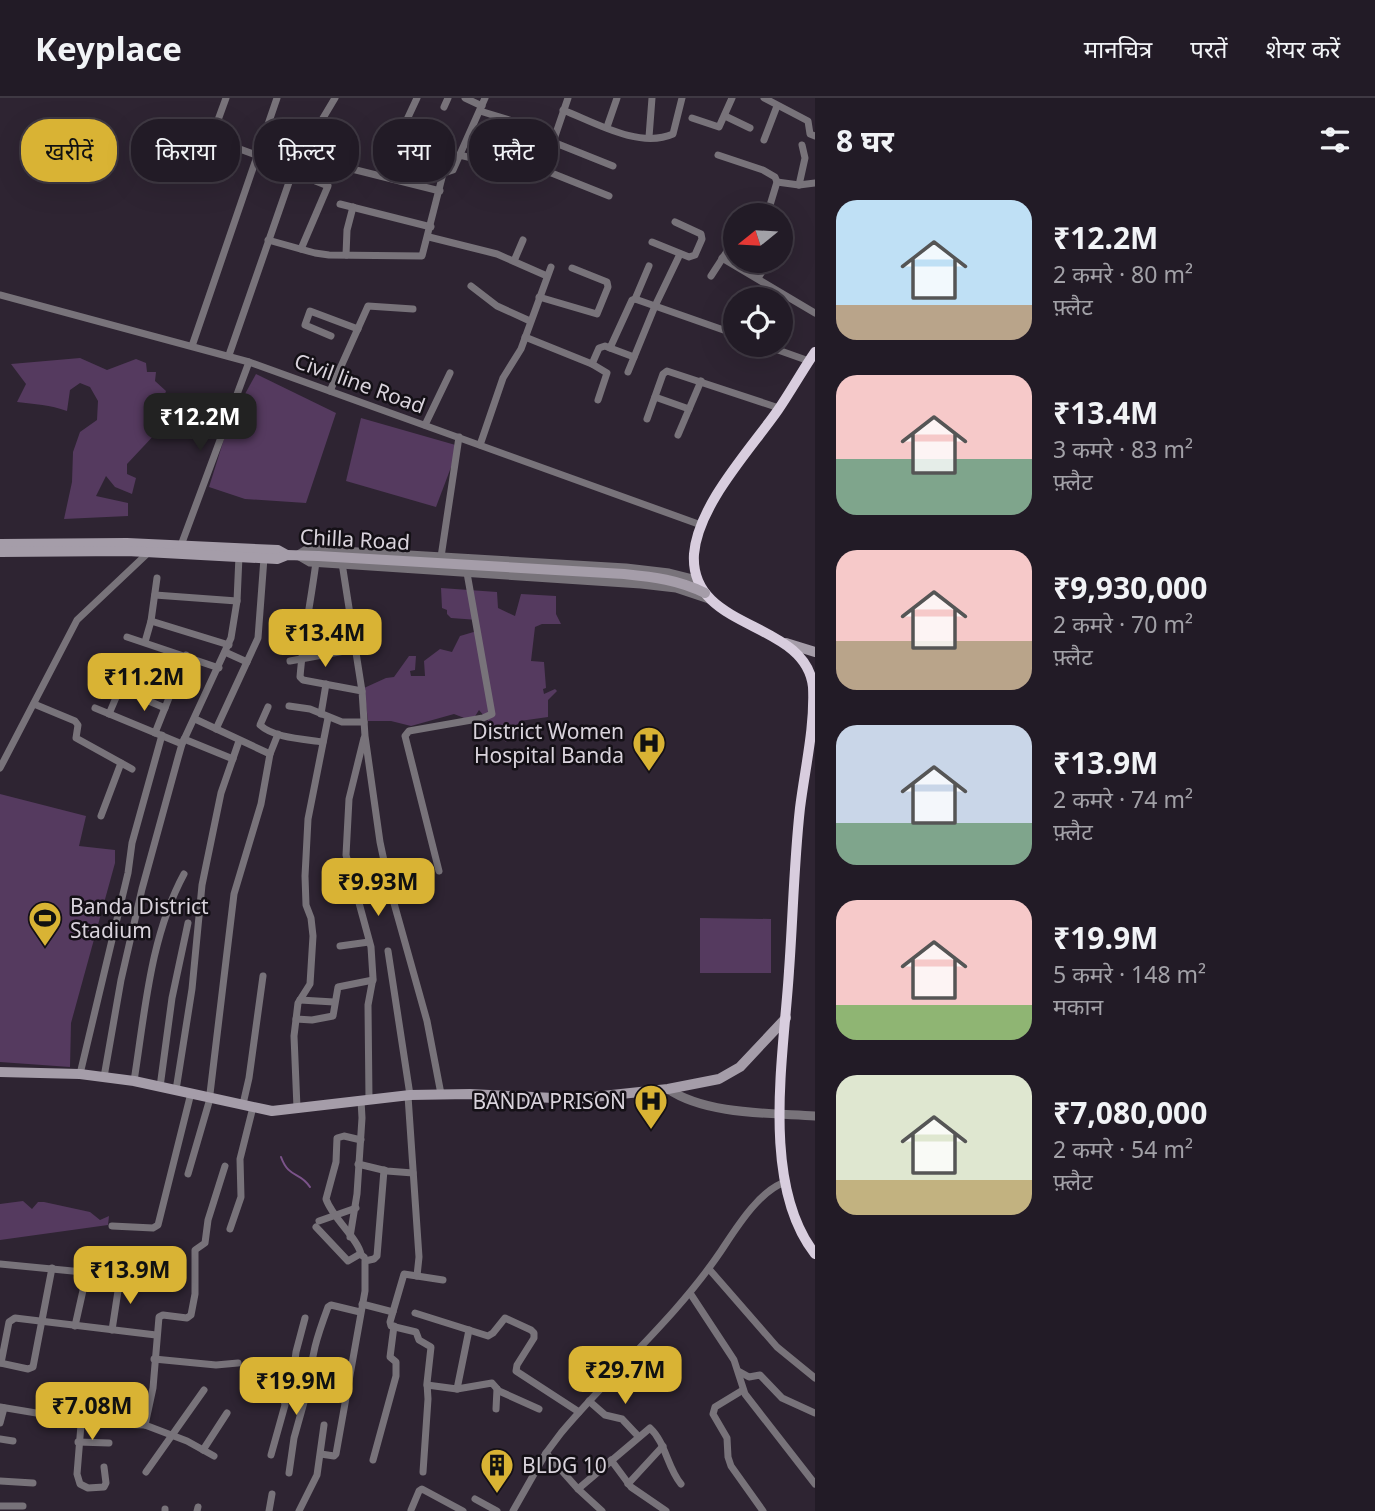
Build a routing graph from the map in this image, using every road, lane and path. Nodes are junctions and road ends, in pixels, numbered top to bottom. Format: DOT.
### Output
graph roads {
  1 [pos="226,98"];
  2 [pos="276,98"];
  3 [pos="335,98"];
  4 [pos="417,98"];
  5 [pos="448,98"];
  6 [pos="465,98"];
  7 [pos="568,98"];
  8 [pos="617,98"];
  9 [pos="652,98"];
  10 [pos="682,98"];
  11 [pos="732,98"];
  12 [pos="764,98"];
  13 [pos="483,105"];
  14 [pos="777,106"];
  15 [pos="444,107"];
  16 [pos="562,110"];
  17 [pos="725,116"];
  18 [pos="692,118"];
  19 [pos="269,119"];
  20 [pos="322,119"];
  21 [pos="407,119"];
  22 [pos="514,119"];
  23 [pos="607,127"];
  24 [pos="750,128"];
  25 [pos="815,136"];
  26 [pos="649,137"];
  27 [pos="764,140"];
  28 [pos="802,145"];
  29 [pos="254,154"];
  30 [pos="459,155"];
  31 [pos="718,155"];
  32 [pos="254,161"];
  33 [pos="455,164"];
  34 [pos="613,166"];
  35 [pos="359,171"];
  36 [pos="289,182"];
  37 [pos="318,182"];
  38 [pos="442,182"];
  39 [pos="777,182"];
  40 [pos="815,183"];
  41 [pos="799,185"];
  42 [pos="440,191"];
  43 [pos="609,196"];
  44 [pos="771,203"];
  45 [pos="340,204"];
  46 [pos="353,207"];
  47 [pos="676,222"];
  48 [pos="431,227"];
  49 [pos="429,237"];
  50 [pos="268,240"];
  51 [pos="523,240"];
  52 [pos="652,242"];
  53 [pos="301,249"];
  54 [pos="680,254"];
  55 [pos="346,255"];
  56 [pos="722,258"];
  57 [pos="513,261"];
  58 [pos="649,266"];
  59 [pos="551,267"];
  60 [pos="572,268"];
  61 [pos="761,273"];
  62 [pos="547,276"];
  63 [pos="711,276"];
  64 [pos="758,278"];
  65 [pos="471,286"];
  66 [pos="0,295"];
  67 [pos="539,297"];
  68 [pos="635,299"];
  69 [pos="655,306"];
  70 [pos="413,309"];
  71 [pos="815,313"];
  72 [pos="530,321"];
  73 [pos="358,329"];
  74 [pos="723,330"];
  75 [pos="331,336"];
  76 [pos="525,337"];
  77 [pos="192,346"];
  78 [pos="610,348"];
  79 [pos="793,352"];
  80 [pos="229,355"];
  81 [pos="812,356"];
  82 [pos="634,358"];
  83 [pos="249,362"];
  84 [pos="592,364"];
  85 [pos="628,372"];
  86 [pos="450,373"];
  87 [pos="701,381"];
  88 [pos="330,391"];
  89 [pos="655,397"];
  90 [pos="598,400"];
  91 [pos="779,408"];
  92 [pos="689,409"];
  93 [pos="647,419"];
  94 [pos="425,425"];
  95 [pos="678,435"];
  96 [pos="459,437"];
  97 [pos="480,445"];
  98 [pos="701,525"];
  99 [pos="0,544"];
  100 [pos="179,549"];
  101 [pos="0,552"];
  102 [pos="149,552"];
  103 [pos="293,555"];
  104 [pos="239,556"];
  105 [pos="441,556"];
  106 [pos="264,558"];
  107 [pos="317,559"];
  108 [pos="342,563"];
  109 [pos="467,573"];
  110 [pos="157,578"];
  111 [pos="697,580"];
  112 [pos="155,595"];
  113 [pos="707,596"];
  114 [pos="237,601"];
  115 [pos="152,621"];
  116 [pos="127,637"];
  117 [pos="145,642"];
  118 [pos="227,648"];
  119 [pos="355,649"];
  120 [pos="815,652"];
  121 [pos="186,655"];
  122 [pos="301,660"];
  123 [pos="247,662"];
  124 [pos="290,662"];
  125 [pos="219,668"];
  126 [pos="813,673"];
  127 [pos="326,684"];
  128 [pos="172,691"];
  129 [pos="362,691"];
  130 [pos="144,699"];
  131 [pos="34,704"];
  132 [pos="289,706"];
  133 [pos="268,707"];
  134 [pos="95,708"];
  135 [pos="165,708"];
  136 [pos="109,714"];
  137 [pos="325,716"];
  138 [pos="195,719"];
  139 [pos="364,722"];
  140 [pos="216,729"];
  141 [pos="159,734"];
  142 [pos="278,734"];
  143 [pos="365,736"];
  144 [pos="183,741"];
  145 [pos="239,741"];
  146 [pos="323,743"];
  147 [pos="270,754"];
  148 [pos="233,759"];
  149 [pos="121,763"];
  150 [pos="811,765"];
  151 [pos="0,768"];
  152 [pos="132,769"];
  153 [pos="101,816"];
  154 [pos="439,871"];
  155 [pos="184,874"];
  156 [pos="188,923"];
  157 [pos="369,942"];
  158 [pos="340,946"];
  159 [pos="388,951"];
  160 [pos="263,976"];
  161 [pos="373,980"];
  162 [pos="300,1000"];
  163 [pos="334,1002"];
  164 [pos="786,1018"];
  165 [pos="296,1019"];
  166 [pos="0,1072"];
  167 [pos="80,1074"];
  168 [pos="104,1077"];
  169 [pos="134,1081"];
  170 [pos="160,1087"];
  171 [pos="668,1089"];
  172 [pos="176,1090"];
  173 [pos="191,1093"];
  174 [pos="440,1094"];
  175 [pos="409,1096"];
  176 [pos="210,1097"];
  177 [pos="365,1100"];
  178 [pos="248,1105"];
  179 [pos="297,1108"];
  180 [pos="779,1114"];
  181 [pos="815,1116"];
  182 [pos="360,1140"];
  183 [pos="358,1164"];
  184 [pos="225,1166"];
  185 [pos="384,1171"];
  186 [pos="413,1173"];
  187 [pos="188,1174"];
  188 [pos="786,1182"];
  189 [pos="356,1208"];
  190 [pos="334,1214"];
  191 [pos="112,1226"];
  192 [pos="230,1229"];
  193 [pos="351,1237"];
  194 [pos="815,1254"];
  195 [pos="363,1257"];
  196 [pos="0,1264"];
  197 [pos="52,1268"];
  198 [pos="709,1269"];
  199 [pos="418,1276"];
  200 [pos="120,1278"];
  201 [pos="443,1280"];
  202 [pos="690,1293"];
  203 [pos="361,1308"];
  204 [pos="393,1312"];
  205 [pos="415,1312"];
  206 [pos="305,1318"];
  207 [pos="0,1321"];
  208 [pos="44,1321"];
  209 [pos="9,1322"];
  210 [pos="75,1326"];
  211 [pos="394,1326"];
  212 [pos="112,1330"];
  213 [pos="469,1330"];
  214 [pos="156,1335"];
  215 [pos="154,1359"];
  216 [pos="1,1363"];
  217 [pos="237,1363"];
  218 [pos="739,1371"];
  219 [pos="310,1374"];
  220 [pos="293,1376"];
  221 [pos="815,1378"];
  222 [pos="426,1385"];
  223 [pos="457,1389"];
  224 [pos="497,1389"];
  225 [pos="204,1390"];
  226 [pos="743,1390"];
  227 [pos="83,1400"];
  228 [pos="589,1401"];
  229 [pos="2,1408"];
  230 [pos="496,1409"];
  231 [pos="539,1409"];
  232 [pos="579,1412"];
  233 [pos="226,1413"];
  234 [pos="815,1413"];
  235 [pos="79,1421"];
  236 [pos="0,1423"];
  237 [pos="145,1425"];
  238 [pos="324,1425"];
  239 [pos="173,1436"];
  240 [pos="638,1436"];
  241 [pos="0,1439"];
  242 [pos="13,1441"];
  243 [pos="78,1442"];
  244 [pos="109,1443"];
  245 [pos="663,1446"];
  246 [pos="203,1450"];
  247 [pos="546,1453"];
  248 [pos="321,1454"];
  249 [pos="271,1455"];
  250 [pos="214,1456"];
  251 [pos="373,1460"];
  252 [pos="611,1460"];
  253 [pos="104,1467"];
  254 [pos="146,1472"];
  255 [pos="423,1472"];
  256 [pos="289,1474"];
  257 [pos="0,1481"];
  258 [pos="33,1483"];
  259 [pos="815,1483"];
  260 [pos="628,1484"];
  261 [pos="681,1484"];
  262 [pos="578,1489"];
  263 [pos="272,1494"];
  264 [pos="475,1499"];
  265 [pos="0,1506"];
  266 [pos="23,1506"];
  267 [pos="401,1506"];
  268 [pos="412,1510"];
  269 [pos="761,1510"];
  270 [pos="269,1511"];
  271 [pos="299,1511"];
  272 [pos="463,1511"];
  273 [pos="497,1511"];
  274 [pos="513,1511"];
  275 [pos="603,1511"];
  276 [pos="666,1511"];
  1 -- 29 [label="street"];
  2 -- 19 [label="street"];
  3 -- 20 [label="street"];
  4 -- 21 [label="street"];
  5 -- 15 [label="street"];
  6 -- 13 [label="street"];
  7 -- 16 [label="street"];
  8 -- 23 [label="street"];
  9 -- 26 [label="street"];
  10 -- 26 [label="street"];
  11 -- 17 [label="street"];
  12 -- 14 [label="street"];
  13 -- 22 [label="street"];
  13 -- 30 [label="street"];
  14 -- 25 [label="street"];
  14 -- 27 [label="street"];
  16 -- 23 [label="street"];
  16 -- 34 [label="street"];
  17 -- 18 [label="street"];
  17 -- 24 [label="street"];
  23 -- 26 [label="street"];
  28 -- 41 [label="street"];
  30 -- 33 [label="street"];
  30 -- 43 [label="street"];
  31 -- 39 [label="street"];
  32 -- 77 [label="street"];
  35 -- 42 [label="street"];
  36 -- 50 [label="street"];
  37 -- 53 [label="street"];
  38 -- 42 [label="street"];
  39 -- 41 [label="street"];
  39 -- 44 [label="street"];
  40 -- 41 [label="street"];
  42 -- 48 [label="street"];
  45 -- 46 [label="street"];
  46 -- 48 [label="street"];
  46 -- 55 [label="street"];
  47 -- 54 [label="street"];
  48 -- 49 [label="street"];
  49 -- 55 [label="street"];
  49 -- 57 [label="street"];
  50 -- 53 [label="street"];
  50 -- 80 [label="street"];
  51 -- 57 [label="street"];
  52 -- 54 [label="street"];
  53 -- 55 [label="street"];
  54 -- 69 [label="street"];
  56 -- 63 [label="street"];
  56 -- 64 [label="street"];
  57 -- 62 [label="street"];
  58 -- 68 [label="street"];
  59 -- 62 [label="street"];
  60 -- 67 [label="street"];
  61 -- 64 [label="street"];
  62 -- 67 [label="street"];
  64 -- 71 [label="street"];
  65 -- 72 [label="street"];
  66 -- 77 [label="street, Civil line Road"];
  67 -- 72 [label="street"];
  68 -- 69 [label="street"];
  68 -- 78 [label="street"];
  69 -- 74 [label="street"];
  69 -- 82 [label="street"];
  70 -- 73 [label="street"];
  72 -- 76 [label="street"];
  73 -- 75 [label="street"];
  73 -- 88 [label="street"];
  76 -- 84 [label="street"];
  76 -- 97 [label="street"];
  77 -- 80 [label="street, Civil line Road"];
  78 -- 82 [label="street"];
  78 -- 84 [label="street"];
  79 -- 81 [label="street"];
  80 -- 83 [label="street, Civil line Road"];
  81 -- 91 [label="highway"];
  82 -- 85 [label="street"];
  83 -- 88 [label="street, Civil line Road"];
  83 -- 100 [label="street"];
  84 -- 90 [label="street"];
  86 -- 94 [label="street"];
  87 -- 89 [label="street"];
  87 -- 91 [label="street"];
  87 -- 92 [label="street"];
  88 -- 94 [label="street, Civil line Road"];
  89 -- 92 [label="street"];
  89 -- 93 [label="street"];
  91 -- 98 [label="highway"];
  92 -- 95 [label="street"];
  94 -- 96 [label="street, Civil line Road"];
  96 -- 97 [label="street, Civil line Road"];
  96 -- 105 [label="street"];
  97 -- 98 [label="street, Civil line Road"];
  98 -- 111 [label="highway"];
  99 -- 100 [label="main road"];
  100 -- 102 [label="main road, Chilla Road"];
  100 -- 103 [label="main road"];
  100 -- 104 [label="main road, Chilla Road"];
  101 -- 102 [label="main road, Chilla Road"];
  102 -- 131 [label="street"];
  103 -- 105 [label="street"];
  103 -- 106 [label="main road, Chilla Road"];
  103 -- 107 [label="main road, Chilla Road"];
  104 -- 106 [label="main road, Chilla Road"];
  104 -- 114 [label="street"];
  105 -- 111 [label="street"];
  106 -- 123 [label="street"];
  107 -- 108 [label="street"];
  107 -- 113 [label="main road, Chilla Road, bridge"];
  107 -- 122 [label="street"];
  108 -- 109 [label="street"];
  108 -- 119 [label="street"];
  109 -- 113 [label="street"];
  109 -- 154 [label="street"];
  110 -- 112 [label="street"];
  111 -- 113 [label="highway"];
  112 -- 114 [label="street"];
  112 -- 115 [label="street"];
  113 -- 120 [label="main road, Chilla Road"];
  113 -- 126 [label="highway"];
  114 -- 118 [label="street"];
  115 -- 117 [label="street"];
  115 -- 118 [label="street"];
  116 -- 117 [label="street"];
  117 -- 121 [label="street"];
  118 -- 123 [label="street"];
  118 -- 125 [label="street"];
  119 -- 122 [label="street"];
  119 -- 129 [label="street"];
  121 -- 125 [label="street"];
  121 -- 128 [label="street"];
  122 -- 124 [label="street"];
  122 -- 127 [label="street"];
  123 -- 140 [label="street"];
  125 -- 138 [label="street"];
  126 -- 150 [label="highway"];
  127 -- 129 [label="street"];
  127 -- 137 [label="street"];
  128 -- 135 [label="street"];
  128 -- 136 [label="street"];
  129 -- 139 [label="street"];
  130 -- 135 [label="street"];
  131 -- 149 [label="street"];
  131 -- 151 [label="street"];
  132 -- 137 [label="street"];
  133 -- 142 [label="street"];
  134 -- 136 [label="street"];
  135 -- 141 [label="street"];
  136 -- 141 [label="street"];
  137 -- 139 [label="street"];
  137 -- 146 [label="street"];
  138 -- 140 [label="street"];
  138 -- 144 [label="street"];
  139 -- 143 [label="street"];
  140 -- 145 [label="street"];
  141 -- 144 [label="street"];
  141 -- 167 [label="street"];
  142 -- 146 [label="street"];
  142 -- 147 [label="street"];
  143 -- 157 [label="street"];
  143 -- 174 [label="street"];
  144 -- 148 [label="street"];
  144 -- 168 [label="street"];
  145 -- 147 [label="street"];
  145 -- 148 [label="street"];
  146 -- 162 [label="street"];
  147 -- 176 [label="street"];
  148 -- 172 [label="street"];
  149 -- 152 [label="street"];
  149 -- 153 [label="street"];
  150 -- 164 [label="highway"];
  155 -- 169 [label="street"];
  156 -- 170 [label="street"];
  157 -- 158 [label="street"];
  157 -- 161 [label="street"];
  159 -- 175 [label="street"];
  160 -- 178 [label="street"];
  161 -- 163 [label="street"];
  161 -- 177 [label="street"];
  162 -- 163 [label="street"];
  162 -- 165 [label="street"];
  163 -- 165 [label="street"];
  164 -- 171 [label="main road"];
  164 -- 180 [label="highway"];
  165 -- 179 [label="street"];
  166 -- 167 [label="main road"];
  167 -- 168 [label="main road"];
  168 -- 169 [label="main road"];
  169 -- 170 [label="main road"];
  170 -- 172 [label="main road"];
  171 -- 174 [label="main road"];
  171 -- 180 [label="street"];
  172 -- 173 [label="main road"];
  173 -- 176 [label="main road"];
  173 -- 191 [label="street"];
  174 -- 175 [label="main road"];
  175 -- 177 [label="main road"];
  175 -- 186 [label="street"];
  176 -- 178 [label="main road"];
  176 -- 187 [label="street"];
  177 -- 179 [label="main road"];
  177 -- 182 [label="street"];
  178 -- 179 [label="main road"];
  178 -- 192 [label="street"];
  180 -- 181 [label="street"];
  180 -- 188 [label="highway"];
  182 -- 183 [label="street"];
  182 -- 190 [label="street"];
  183 -- 185 [label="street"];
  183 -- 189 [label="street"];
  184 -- 214 [label="street"];
  185 -- 186 [label="street"];
  185 -- 195 [label="street"];
  186 -- 199 [label="street"];
  188 -- 194 [label="highway"];
  188 -- 198 [label="street"];
  189 -- 190 [label="street"];
  189 -- 193 [label="street"];
  190 -- 193 [label="street"];
  190 -- 195 [label="street"];
  193 -- 195 [label="street"];
  195 -- 203 [label="street"];
  196 -- 197 [label="street"];
  197 -- 208 [label="street"];
  197 -- 210 [label="street"];
  198 -- 202 [label="street"];
  198 -- 221 [label="street"];
  199 -- 201 [label="street"];
  199 -- 204 [label="street"];
  200 -- 212 [label="street"];
  202 -- 218 [label="street"];
  202 -- 228 [label="street"];
  203 -- 204 [label="street"];
  203 -- 219 [label="street"];
  203 -- 248 [label="street"];
  204 -- 211 [label="street"];
  205 -- 213 [label="street"];
  206 -- 220 [label="street"];
  207 -- 209 [label="street"];
  208 -- 209 [label="street"];
  208 -- 210 [label="street"];
  208 -- 216 [label="street"];
  209 -- 216 [label="street"];
  210 -- 212 [label="street"];
  211 -- 222 [label="street"];
  211 -- 251 [label="street"];
  212 -- 214 [label="street"];
  213 -- 223 [label="street"];
  213 -- 232 [label="street"];
  214 -- 215 [label="street"];
  215 -- 217 [label="street"];
  215 -- 237 [label="street"];
  218 -- 226 [label="street"];
  218 -- 234 [label="street"];
  219 -- 220 [label="street"];
  219 -- 256 [label="street"];
  220 -- 249 [label="street"];
  222 -- 223 [label="street"];
  222 -- 255 [label="street"];
  223 -- 224 [label="street"];
  224 -- 230 [label="street"];
  224 -- 231 [label="street"];
  225 -- 239 [label="street"];
  226 -- 259 [label="street"];
  226 -- 269 [label="street"];
  227 -- 235 [label="street"];
  228 -- 232 [label="street"];
  228 -- 240 [label="street"];
  229 -- 235 [label="street"];
  229 -- 236 [label="street"];
  232 -- 247 [label="street"];
  233 -- 246 [label="street"];
  235 -- 237 [label="street"];
  235 -- 243 [label="street"];
  237 -- 239 [label="street"];
  238 -- 248 [label="street"];
  239 -- 246 [label="street"];
  239 -- 254 [label="street"];
  240 -- 245 [label="street"];
  240 -- 252 [label="street"];
  241 -- 242 [label="street"];
  243 -- 244 [label="street"];
  243 -- 253 [label="street"];
  245 -- 260 [label="street"];
  245 -- 261 [label="street"];
  246 -- 250 [label="street"];
  247 -- 262 [label="street"];
  247 -- 274 [label="street"];
  248 -- 271 [label="street"];
  252 -- 260 [label="street"];
  252 -- 262 [label="street"];
  257 -- 258 [label="street"];
  260 -- 276 [label="street"];
  262 -- 275 [label="street"];
  263 -- 270 [label="street"];
  264 -- 273 [label="street"];
  265 -- 266 [label="street"];
  267 -- 268 [label="street"];
  268 -- 272 [label="street"];
}
